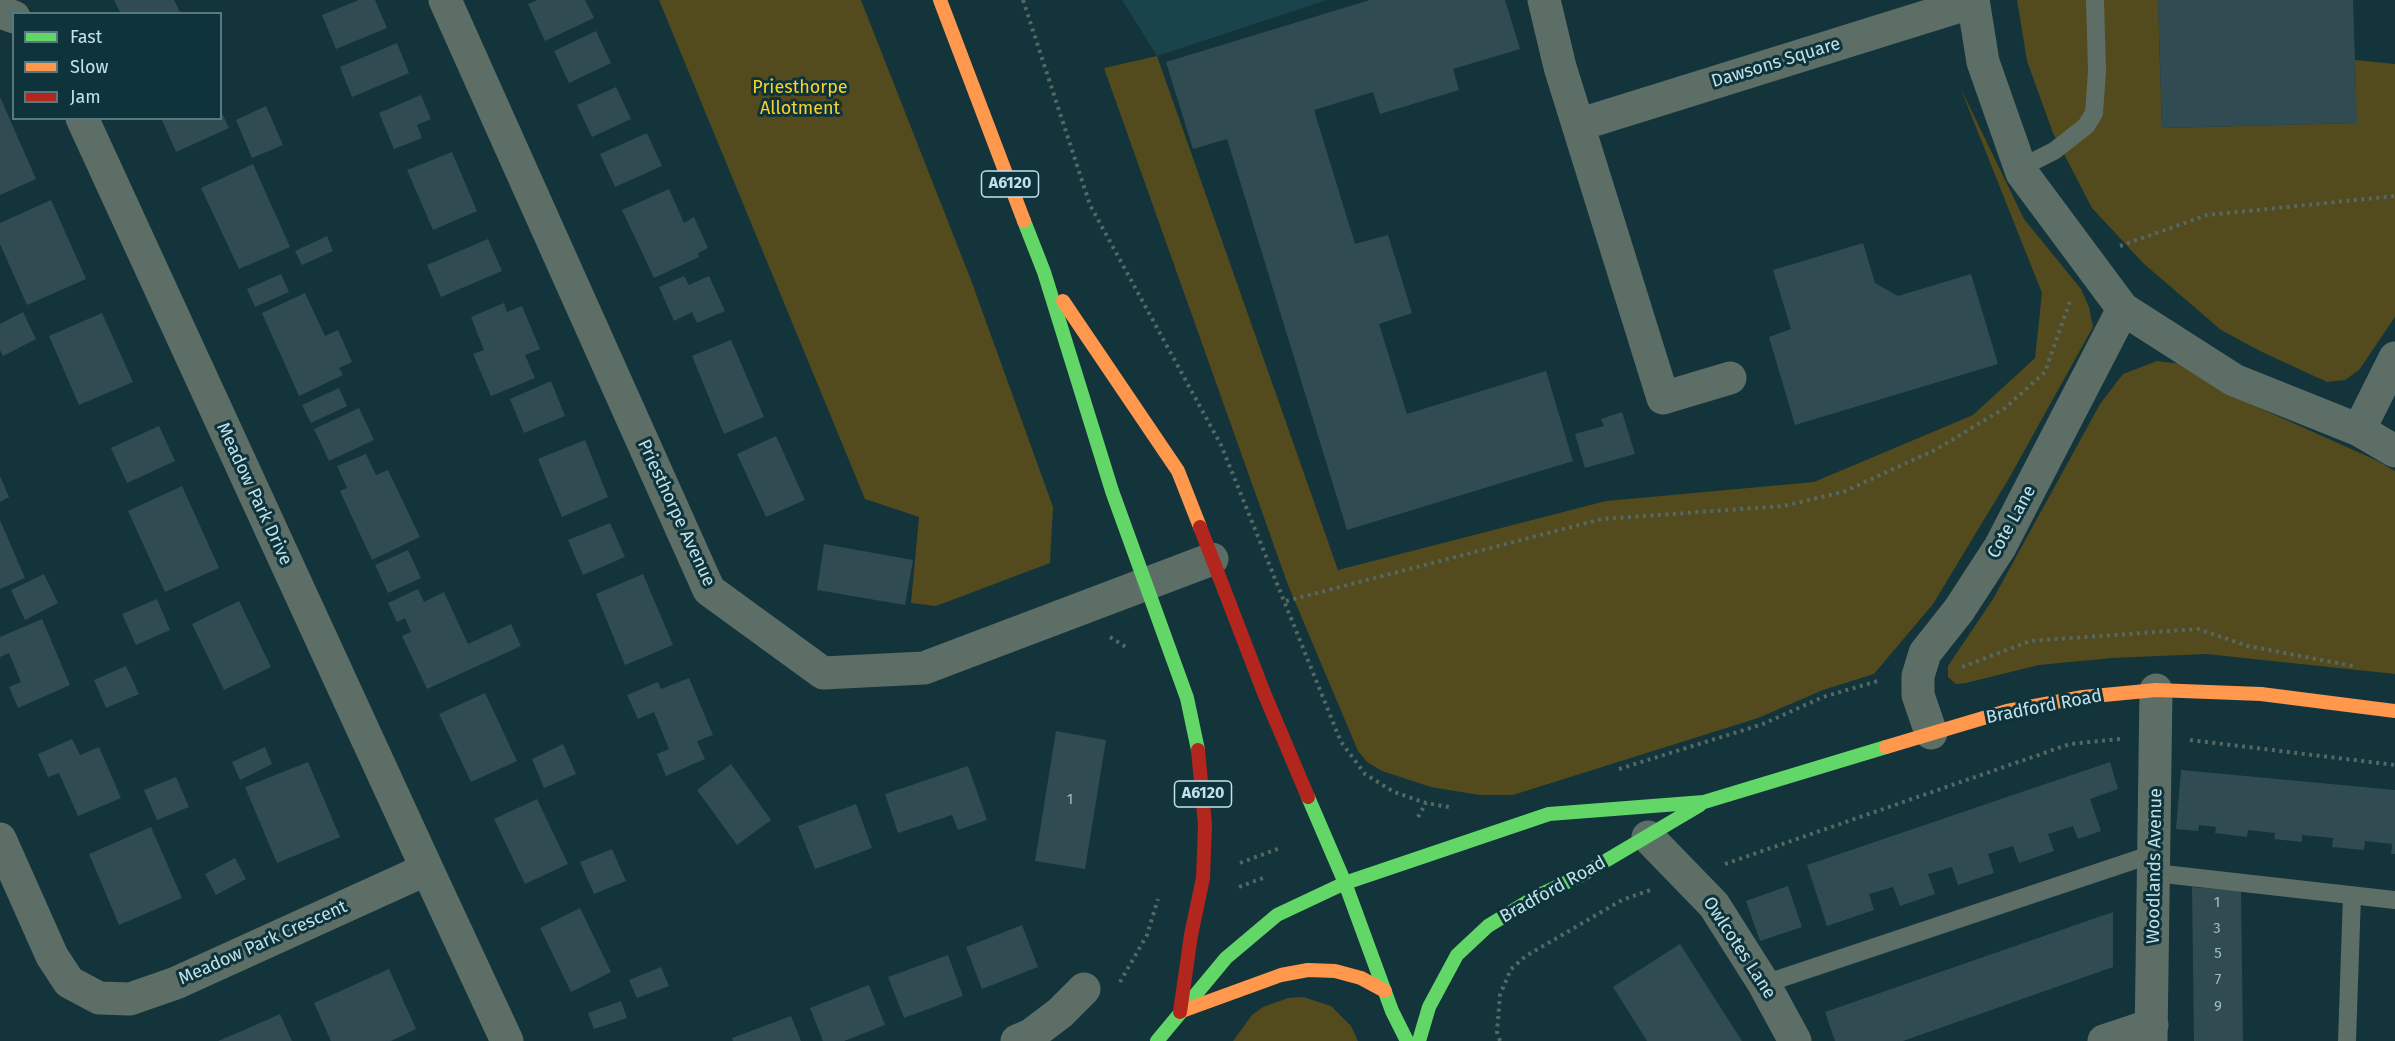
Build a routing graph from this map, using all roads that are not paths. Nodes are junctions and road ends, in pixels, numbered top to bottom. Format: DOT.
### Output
graph roads {
  1 [pos="445,0"];
  2 [pos="940,0"];
  3 [pos="1544,0"];
  4 [pos="2095,0"];
  5 [pos="1973,1"];
  6 [pos="83,120"];
  7 [pos="1578,125"];
  8 [pos="2020,168"];
  9 [pos="1044,272"];
  10 [pos="2123,309"];
  11 [pos="2395,358"];
  12 [pos="1730,378"];
  13 [pos="2359,430"];
  14 [pos="2395,451"];
  15 [pos="1212,559"];
  16 [pos="1145,582"];
  17 [pos="2156,690"];
  18 [pos="2395,711"];
  19 [pos="1932,733"];
  20 [pos="1704,802"];
  21 [pos="1648,837"];
  22 [pos="0,839"];
  23 [pos="2156,863"];
  24 [pos="427,869"];
  25 [pos="1345,883"];
  26 [pos="2352,895"];
  27 [pos="2395,900"];
  28 [pos="1764,984"];
  29 [pos="1084,989"];
  30 [pos="1385,991"];
  31 [pos="1180,1012"];
  32 [pos="2152,1033"];
  33 [pos="507,1041"];
  34 [pos="1017,1041"];
  35 [pos="1157,1041"];
  36 [pos="1407,1041"];
  37 [pos="1419,1041"];
  38 [pos="1795,1041"];
  39 [pos="2104,1041"];
  40 [pos="2347,1041"];
  1 -- 16 [label="street, Priesthorpe Avenue"];
  2 -- 9 [label="main road, A6120"];
  3 -- 7 [label="street"];
  4 -- 8 [label="lane"];
  5 -- 7 [label="street, Dawsons Square"];
  5 -- 8 [label="street"];
  6 -- 24 [label="street, Meadow Park Drive"];
  7 -- 12 [label="street"];
  8 -- 10 [label="street"];
  9 -- 15 [label="main road, A6120"];
  9 -- 16 [label="main road, A6120"];
  10 -- 13 [label="street"];
  10 -- 19 [label="street, Cote Lane"];
  11 -- 13 [label="street"];
  13 -- 14 [label="street"];
  15 -- 16 [label="street, Priesthorpe Avenue"];
  15 -- 25 [label="main road, A6120"];
  16 -- 31 [label="main road, A6120"];
  17 -- 18 [label="main road, Bradford Road"];
  17 -- 19 [label="main road, Bradford Road"];
  17 -- 23 [label="street, Woodlands Avenue"];
  19 -- 20 [label="main road, Bradford Road"];
  20 -- 21 [label="main road, Bradford Road"];
  20 -- 25 [label="main road, Bradford Road"];
  21 -- 28 [label="street, Owlcotes Lane"];
  21 -- 37 [label="main road, Bradford Road"];
  22 -- 24 [label="street, Meadow Park Crescent"];
  23 -- 26 [label="lane"];
  23 -- 28 [label="lane"];
  23 -- 32 [label="street, Woodlands Avenue"];
  24 -- 33 [label="street"];
  25 -- 30 [label="main road"];
  25 -- 31 [label="main road, Bradford Road"];
  26 -- 27 [label="lane"];
  26 -- 40 [label="lane"];
  28 -- 38 [label="street, Owlcotes Lane"];
  29 -- 34 [label="street"];
  30 -- 31 [label="main road"];
  30 -- 36 [label="main road"];
  31 -- 35 [label="main road, Bradford Road"];
  32 -- 39 [label="street"];
}
